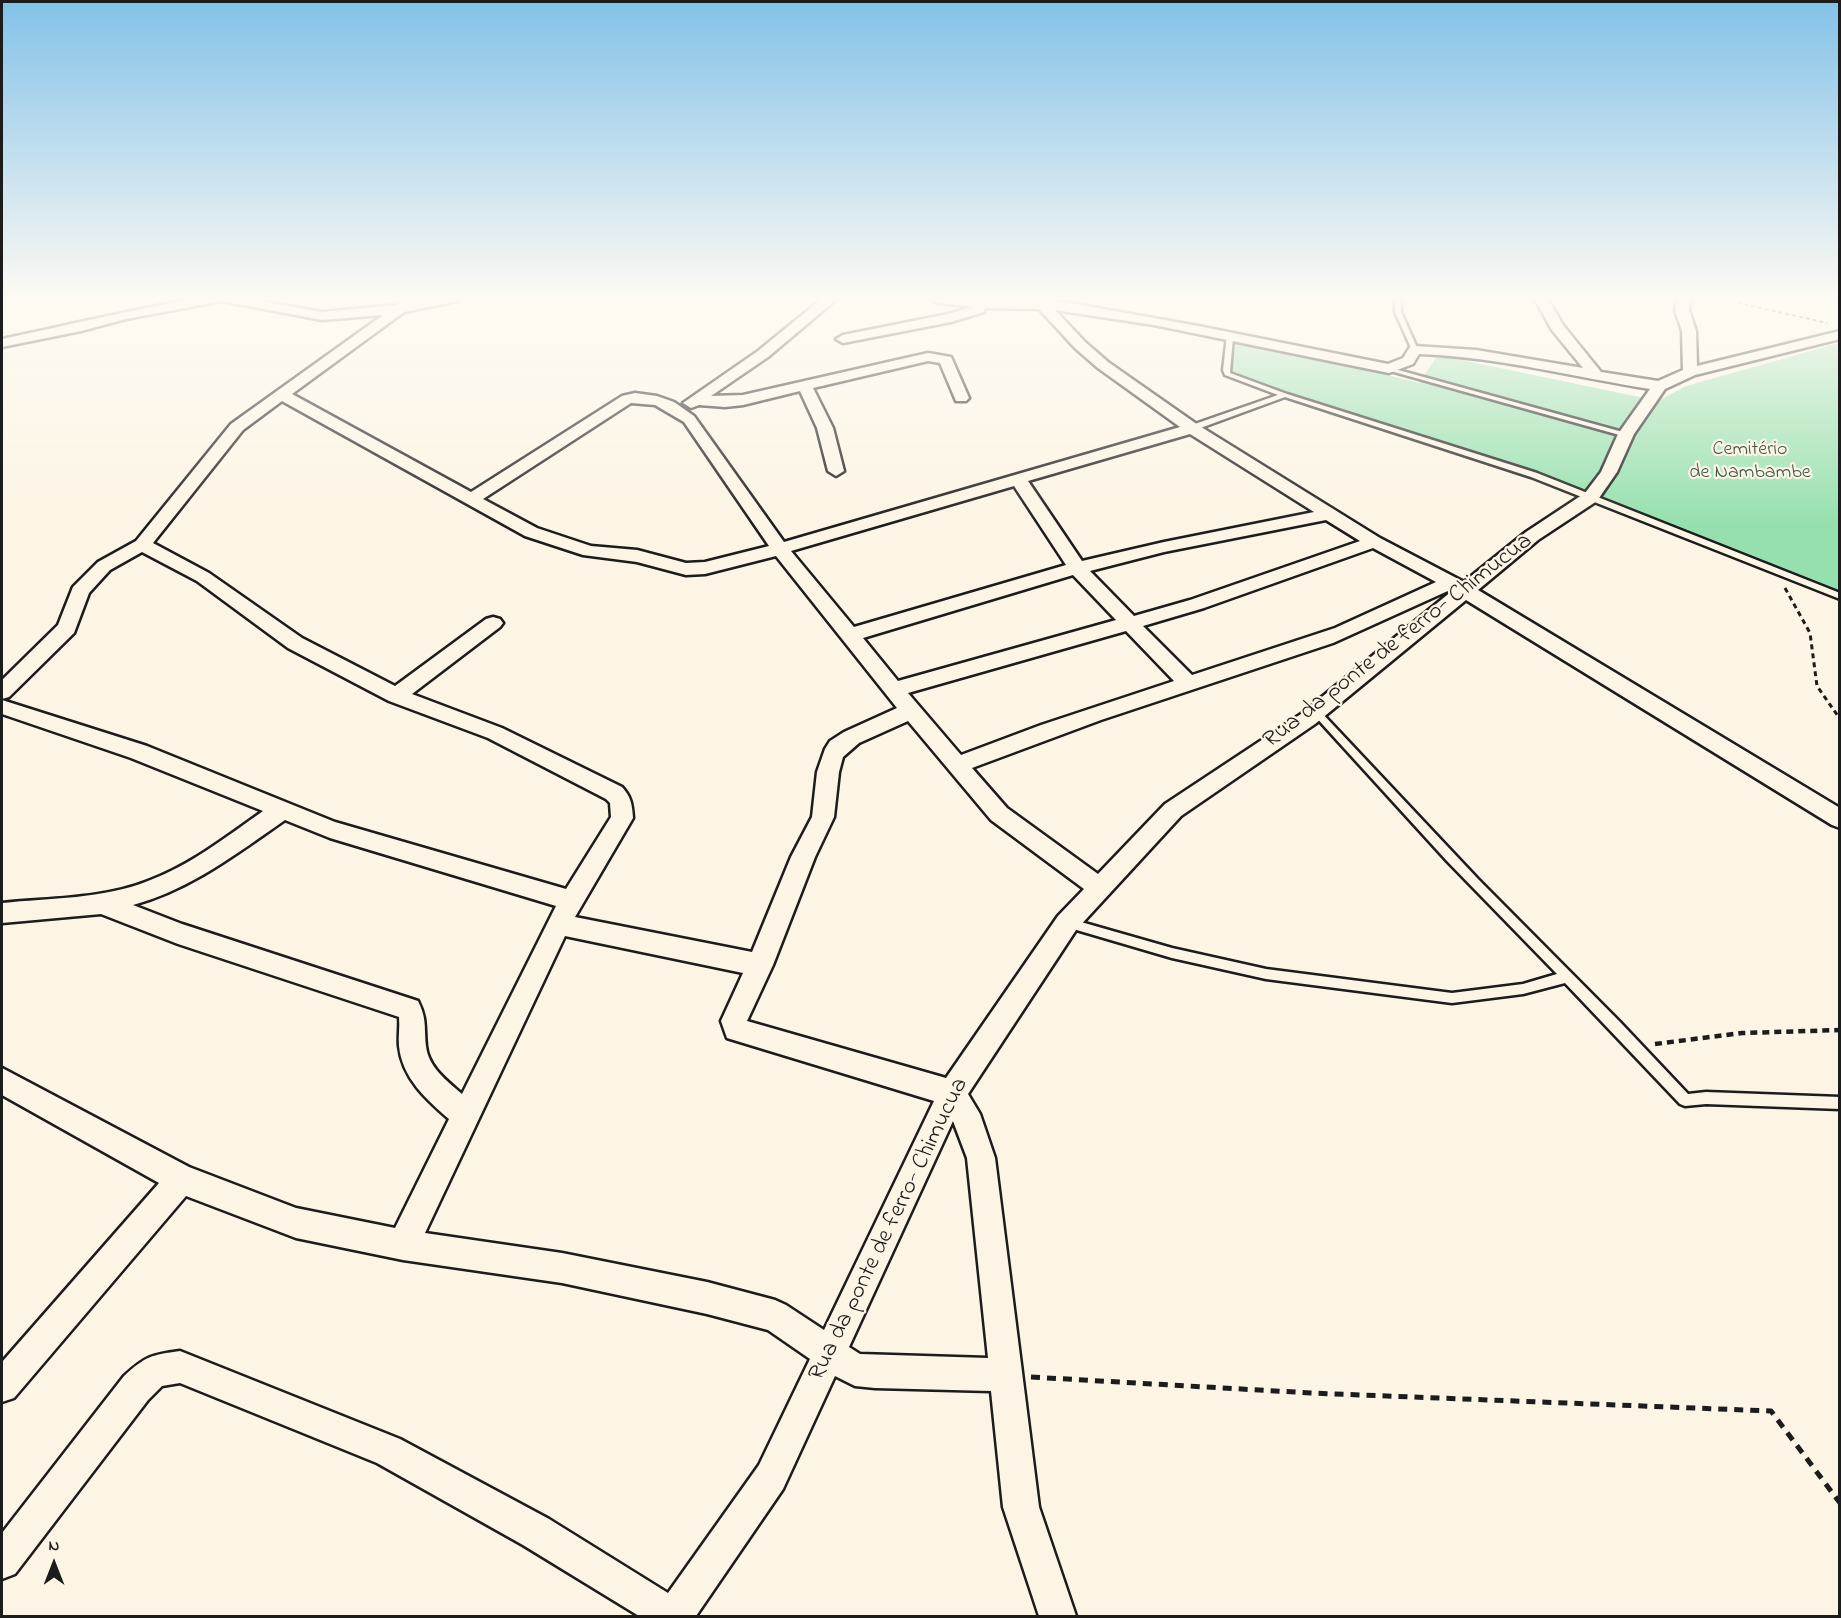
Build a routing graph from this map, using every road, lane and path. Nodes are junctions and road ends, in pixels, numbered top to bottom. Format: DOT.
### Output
graph roads {
  1 [pos="309,374"];
  2 [pos="735,374"];
  3 [pos="850,374"];
  4 [pos="951,374"];
  5 [pos="1114,374"];
  6 [pos="1227,374"];
  7 [pos="1405,374"];
  8 [pos="1579,374"];
  9 [pos="1595,374"];
  10 [pos="1687,374"];
  11 [pos="1598,377"];
  12 [pos="804,384"];
  13 [pos="1660,386"];
  14 [pos="280,394"];
  15 [pos="1285,395"];
  16 [pos="961,398"];
  17 [pos="697,400"];
  18 [pos="679,409"];
  19 [pos="1192,428"];
  20 [pos="1626,434"];
  21 [pos="836,471"];
  22 [pos="1018,479"];
  23 [pos="1591,497"];
  24 [pos="470,500"];
  25 [pos="1329,513"];
  26 [pos="1374,542"];
  27 [pos="142,545"];
  28 [pos="780,549"];
  29 [pos="1077,568"];
  30 [pos="1774,569"];
  31 [pos="1457,586"];
  32 [pos="1839,596"];
  33 [pos="493,623"];
  34 [pos="1130,623"];
  35 [pos="850,635"];
  36 [pos="1189,685"];
  37 [pos="896,689"];
  38 [pos="2,692"];
  39 [pos="396,696"];
  40 [pos="2,707"];
  41 [pos="911,711"];
  42 [pos="1316,712"];
  43 [pos="1839,719"];
  44 [pos="957,765"];
  45 [pos="281,811"];
  46 [pos="1839,819"];
  47 [pos="1099,887"];
  48 [pos="573,901"];
  49 [pos="102,904"];
  50 [pos="2,913"];
  51 [pos="1067,923"];
  52 [pos="558,924"];
  53 [pos="759,965"];
  54 [pos="1566,977"];
  55 [pos="1839,1030"];
  56 [pos="1636,1046"];
  57 [pos="2,1081"];
  58 [pos="952,1092"];
  59 [pos="1839,1102"];
  60 [pos="466,1115"];
  61 [pos="181,1179"];
  62 [pos="402,1245"];
  63 [pos="832,1352"];
  64 [pos="1006,1375"];
  65 [pos="2,1386"];
  66 [pos="1839,1503"];
  67 [pos="2,1561"];
  68 [pos="673,1617"];
  69 [pos="1058,1617"];
  1 -- 14 [label="street"];
  2 -- 17 [label="street"];
  3 -- 12 [label="street"];
  4 -- 16 [label="street"];
  5 -- 19 [label="street"];
  6 -- 15 [label="lane"];
  7 -- 20 [label="lane"];
  8 -- 11 [label="street"];
  9 -- 11 [label="street"];
  10 -- 13 [label="street, Rua da ponte de ferro- Chimucua"];
  11 -- 13 [label="street"];
  12 -- 17 [label="street"];
  12 -- 21 [label="street"];
  13 -- 20 [label="street, Rua da ponte de ferro- Chimucua"];
  14 -- 24 [label="street"];
  14 -- 27 [label="street"];
  15 -- 19 [label="lane"];
  15 -- 23 [label="lane"];
  17 -- 18 [label="street"];
  18 -- 24 [label="street"];
  18 -- 28 [label="street"];
  19 -- 22 [label="street"];
  19 -- 25 [label="street"];
  20 -- 23 [label="street, Rua da ponte de ferro- Chimucua"];
  22 -- 28 [label="street"];
  22 -- 29 [label="street"];
  23 -- 30 [label="lane"];
  23 -- 31 [label="street, Rua da ponte de ferro- Chimucua"];
  24 -- 28 [label="street"];
  25 -- 26 [label="street"];
  25 -- 29 [label="street"];
  26 -- 31 [label="street"];
  26 -- 34 [label="street"];
  27 -- 38 [label="street"];
  27 -- 39 [label="street"];
  28 -- 35 [label="street"];
  29 -- 34 [label="street"];
  29 -- 35 [label="street"];
  30 -- 32 [label="lane"];
  30 -- 43 [label="path"];
  31 -- 36 [label="street"];
  31 -- 42 [label="street, Rua da ponte de ferro- Chimucua"];
  31 -- 46 [label="street"];
  33 -- 39 [label="street"];
  34 -- 36 [label="street"];
  34 -- 37 [label="street"];
  35 -- 37 [label="street"];
  36 -- 44 [label="street"];
  37 -- 41 [label="street"];
  39 -- 48 [label="street"];
  40 -- 45 [label="street"];
  41 -- 44 [label="street"];
  41 -- 53 [label="street"];
  42 -- 47 [label="street, Rua da ponte de ferro- Chimucua"];
  42 -- 54 [label="lane"];
  44 -- 47 [label="street"];
  45 -- 48 [label="street"];
  45 -- 49 [label="street"];
  47 -- 51 [label="street, Rua da ponte de ferro- Chimucua"];
  48 -- 52 [label="street"];
  49 -- 50 [label="street"];
  49 -- 60 [label="street"];
  51 -- 54 [label="lane"];
  51 -- 58 [label="street, Rua da ponte de ferro- Chimucua"];
  52 -- 53 [label="street"];
  52 -- 60 [label="street"];
  53 -- 58 [label="street"];
  54 -- 56 [label="lane"];
  55 -- 56 [label="path"];
  56 -- 59 [label="lane"];
  57 -- 61 [label="street"];
  58 -- 63 [label="street, Rua da ponte de ferro- Chimucua"];
  58 -- 64 [label="street"];
  60 -- 62 [label="street"];
  61 -- 62 [label="street"];
  61 -- 65 [label="street"];
  62 -- 63 [label="street"];
  63 -- 64 [label="street"];
  63 -- 68 [label="street, Rua da ponte de ferro- Chimucua"];
  64 -- 66 [label="path"];
  64 -- 69 [label="street"];
  67 -- 68 [label="street"];
}
